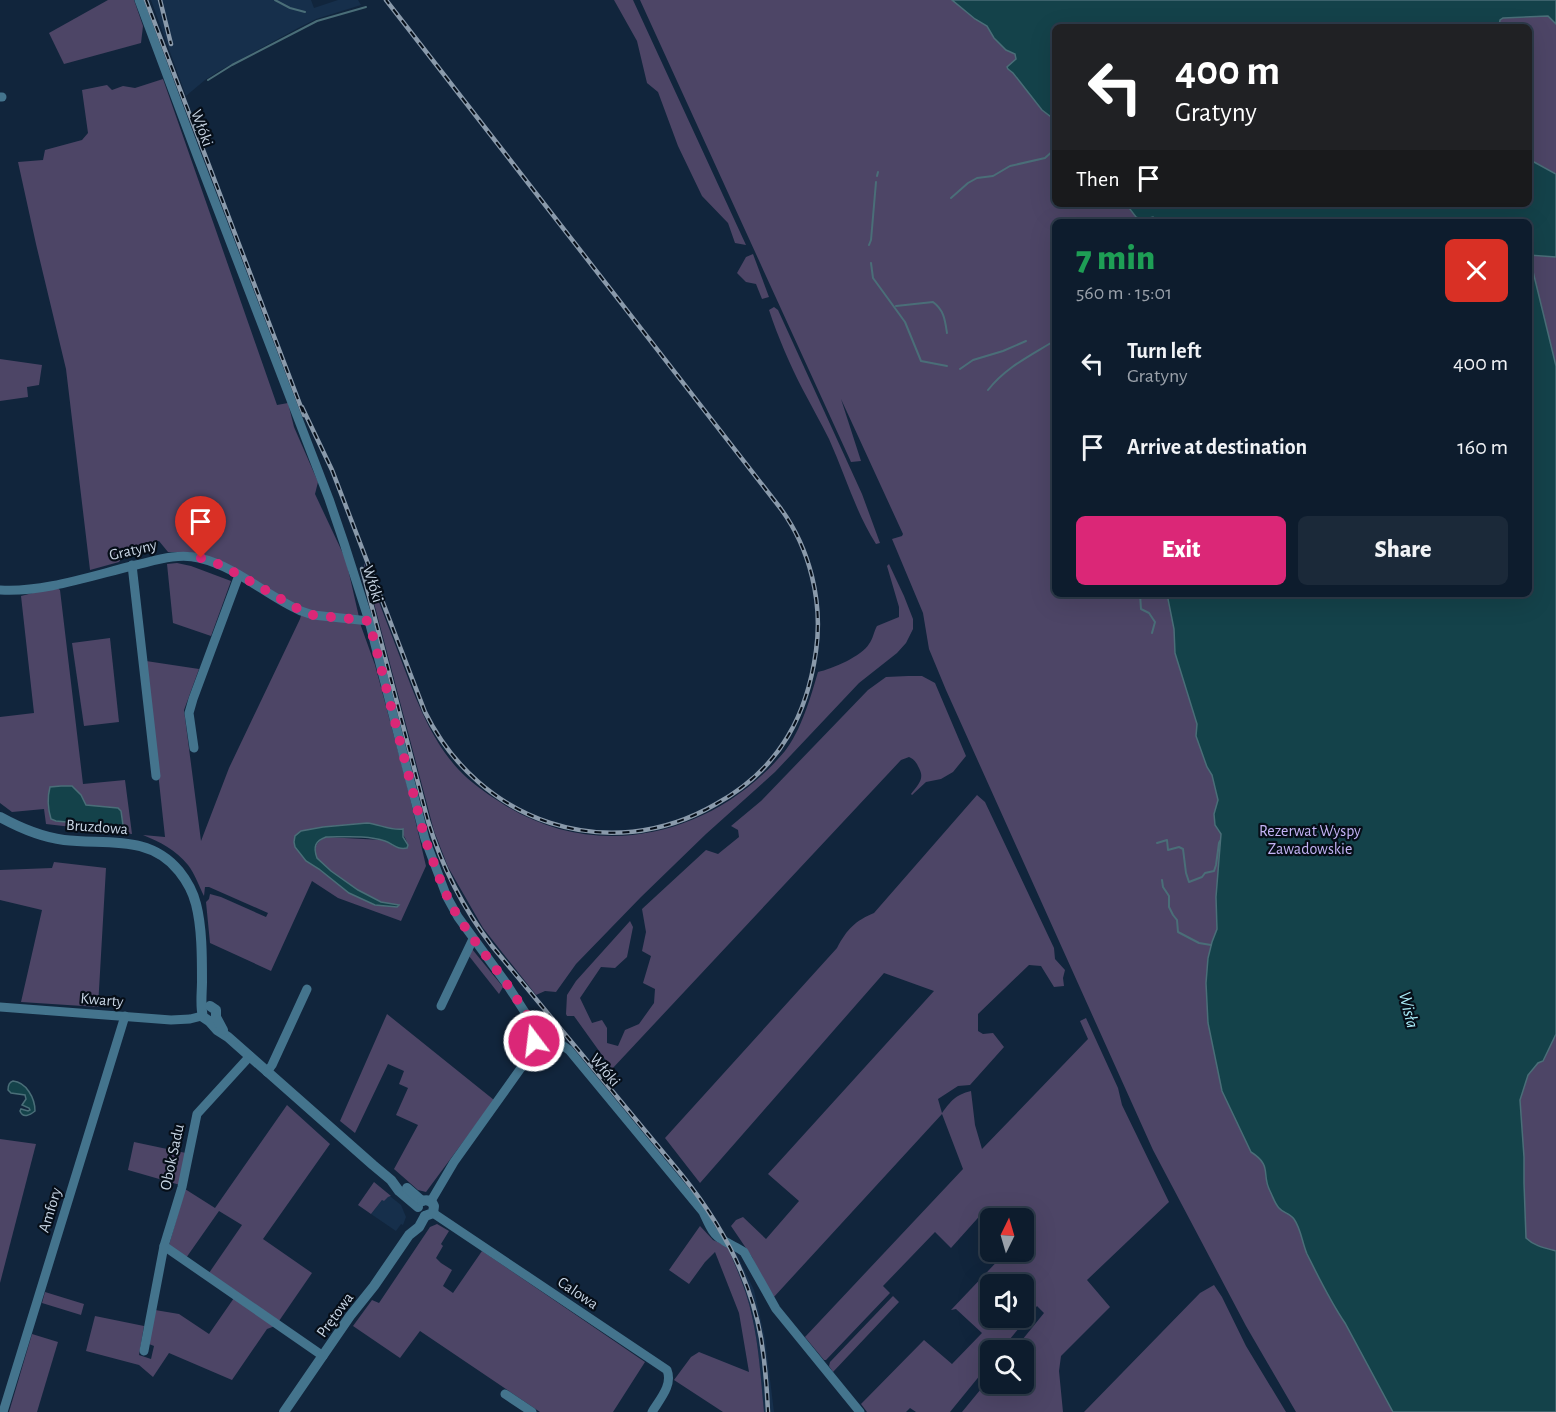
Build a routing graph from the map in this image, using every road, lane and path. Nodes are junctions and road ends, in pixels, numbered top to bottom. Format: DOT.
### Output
graph roads {
  1 [pos="139,0"];
  2 [pos="132,566"];
  3 [pos="239,575"];
  4 [pos="0,590"];
  5 [pos="369,621"];
  6 [pos="194,748"];
  7 [pos="156,776"];
  8 [pos="0,817"];
  9 [pos="473,939"];
  10 [pos="307,989"];
  11 [pos="441,1006"];
  12 [pos="0,1007"];
  13 [pos="208,1014"];
  14 [pos="125,1016"];
  15 [pos="538,1028"];
  16 [pos="250,1056"];
  17 [pos="267,1072"];
  18 [pos="425,1209"];
  19 [pos="164,1246"];
  20 [pos="144,1351"];
  21 [pos="323,1356"];
  22 [pos="506,1394"];
  23 [pos="3,1412"];
  24 [pos="284,1412"];
  25 [pos="532,1412"];
  26 [pos="652,1412"];
  27 [pos="860,1412"];
  1 -- 5 [label="street, Włóki"];
  2 -- 3 [label="street, Gratyny"];
  2 -- 4 [label="street, Gratyny"];
  2 -- 7 [label="street"];
  3 -- 5 [label="street, Gratyny"];
  3 -- 6 [label="street"];
  5 -- 9 [label="street, Włóki"];
  8 -- 13 [label="street, Bruzdowa"];
  9 -- 11 [label="street"];
  9 -- 15 [label="street, Włóki"];
  10 -- 17 [label="street"];
  12 -- 14 [label="street, Kwarty"];
  13 -- 14 [label="street, Kwarty"];
  13 -- 16 [label="street"];
  14 -- 23 [label="street, Amfory"];
  15 -- 18 [label="street, Prętowa"];
  15 -- 27 [label="street, Włóki"];
  16 -- 17 [label="street"];
  16 -- 19 [label="street, Obok Sadu"];
  17 -- 18 [label="street"];
  18 -- 21 [label="street, Prętowa"];
  18 -- 26 [label="street, Calowa"];
  19 -- 20 [label="street, Obok Sadu"];
  19 -- 21 [label="street"];
  21 -- 24 [label="street, Prętowa"];
  22 -- 25 [label="street"];
}
